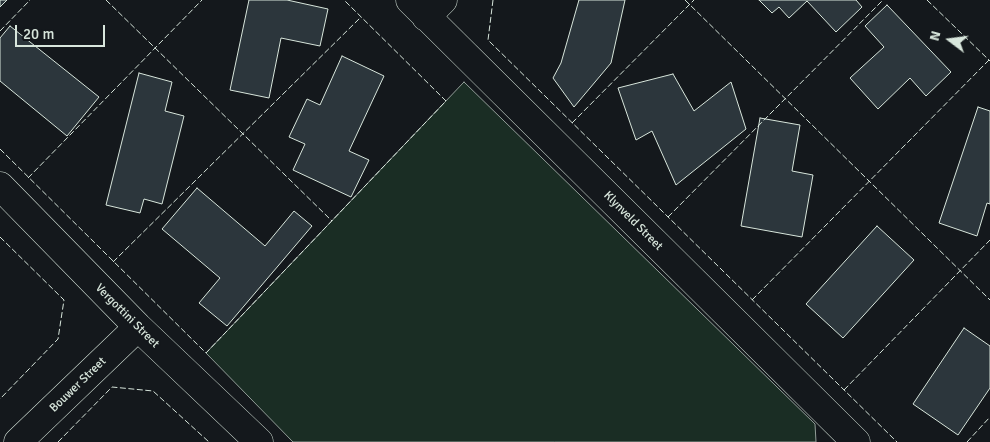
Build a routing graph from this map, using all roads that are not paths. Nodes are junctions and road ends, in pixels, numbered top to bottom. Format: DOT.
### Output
graph roads {
  1 [pos="426,5"];
  2 [pos="0,186"];
  3 [pos="138,327"];
  4 [pos="18,442"];
  5 [pos="259,442"];
  6 [pos="856,442"];
  1 -- 6 [label="street, Klynveld Street"];
  2 -- 3 [label="street, Vergottini Street"];
  3 -- 4 [label="street, Bouwer Street"];
  3 -- 5 [label="street, Vergottini Street"];
}
